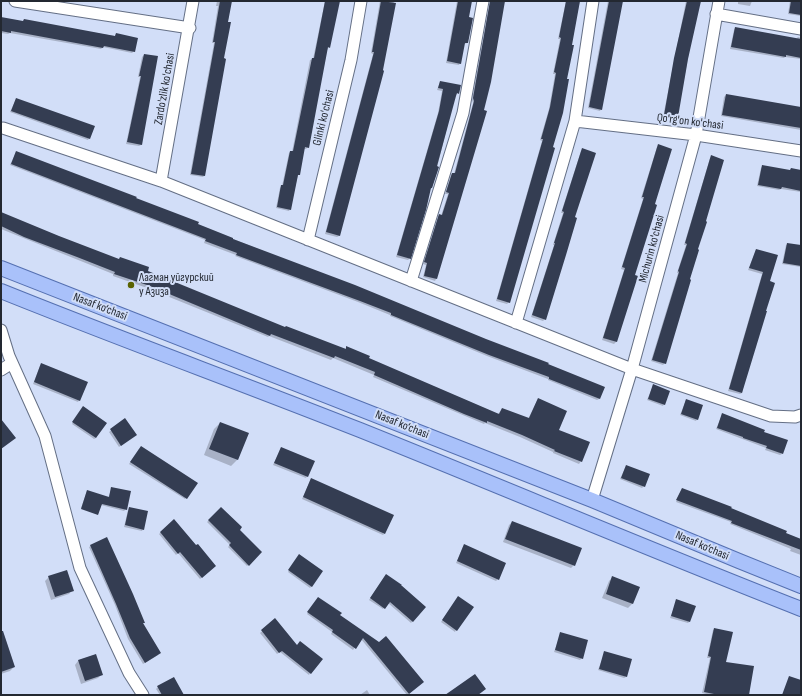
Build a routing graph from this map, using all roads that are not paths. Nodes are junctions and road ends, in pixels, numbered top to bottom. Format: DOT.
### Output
graph roads {
  1 [pos="15,1"];
  2 [pos="194,1"];
  3 [pos="361,1"];
  4 [pos="483,1"];
  5 [pos="593,1"];
  6 [pos="719,1"];
  7 [pos="716,14"];
  8 [pos="190,28"];
  9 [pos="801,29"];
  10 [pos="575,121"];
  11 [pos="2,128"];
  12 [pos="696,135"];
  13 [pos="801,151"];
  14 [pos="161,181"];
  15 [pos="308,240"];
  16 [pos="1,268"];
  17 [pos="411,281"];
  18 [pos="1,291"];
  19 [pos="516,323"];
  20 [pos="1,330"];
  21 [pos="12,363"];
  22 [pos="632,369"];
  23 [pos="1,370"];
  24 [pos="801,414"];
  25 [pos="592,500"];
  26 [pos="801,586"];
  27 [pos="801,609"];
  28 [pos="143,695"];
  1 -- 8 [label="street"];
  2 -- 8 [label="street, Zardo'zlik ko'chasi"];
  3 -- 15 [label="street, Glinki ko'chasi"];
  4 -- 17 [label="street"];
  5 -- 10 [label="street"];
  6 -- 7 [label="street, Michurin ko'chasi"];
  7 -- 9 [label="street"];
  7 -- 12 [label="street, Michurin ko'chasi"];
  8 -- 14 [label="street, Zardo'zlik ko'chasi"];
  10 -- 12 [label="street, Qo'rg'on ko'chasi"];
  10 -- 19 [label="street"];
  11 -- 14 [label="street"];
  12 -- 13 [label="street, Qo'rg'on ko'chasi"];
  12 -- 22 [label="street, Michurin ko'chasi"];
  14 -- 15 [label="street"];
  15 -- 17 [label="street"];
  16 -- 25 [label="main road, Nasaf ko‘chasi"];
  17 -- 19 [label="street"];
  18 -- 27 [label="main road, Nasaf ko‘chasi"];
  19 -- 22 [label="street"];
  20 -- 21 [label="street"];
  21 -- 23 [label="street"];
  21 -- 28 [label="street"];
  22 -- 24 [label="street"];
  22 -- 25 [label="street, Michurin ko'chasi"];
  25 -- 26 [label="main road, Nasaf ko‘chasi"];
}
